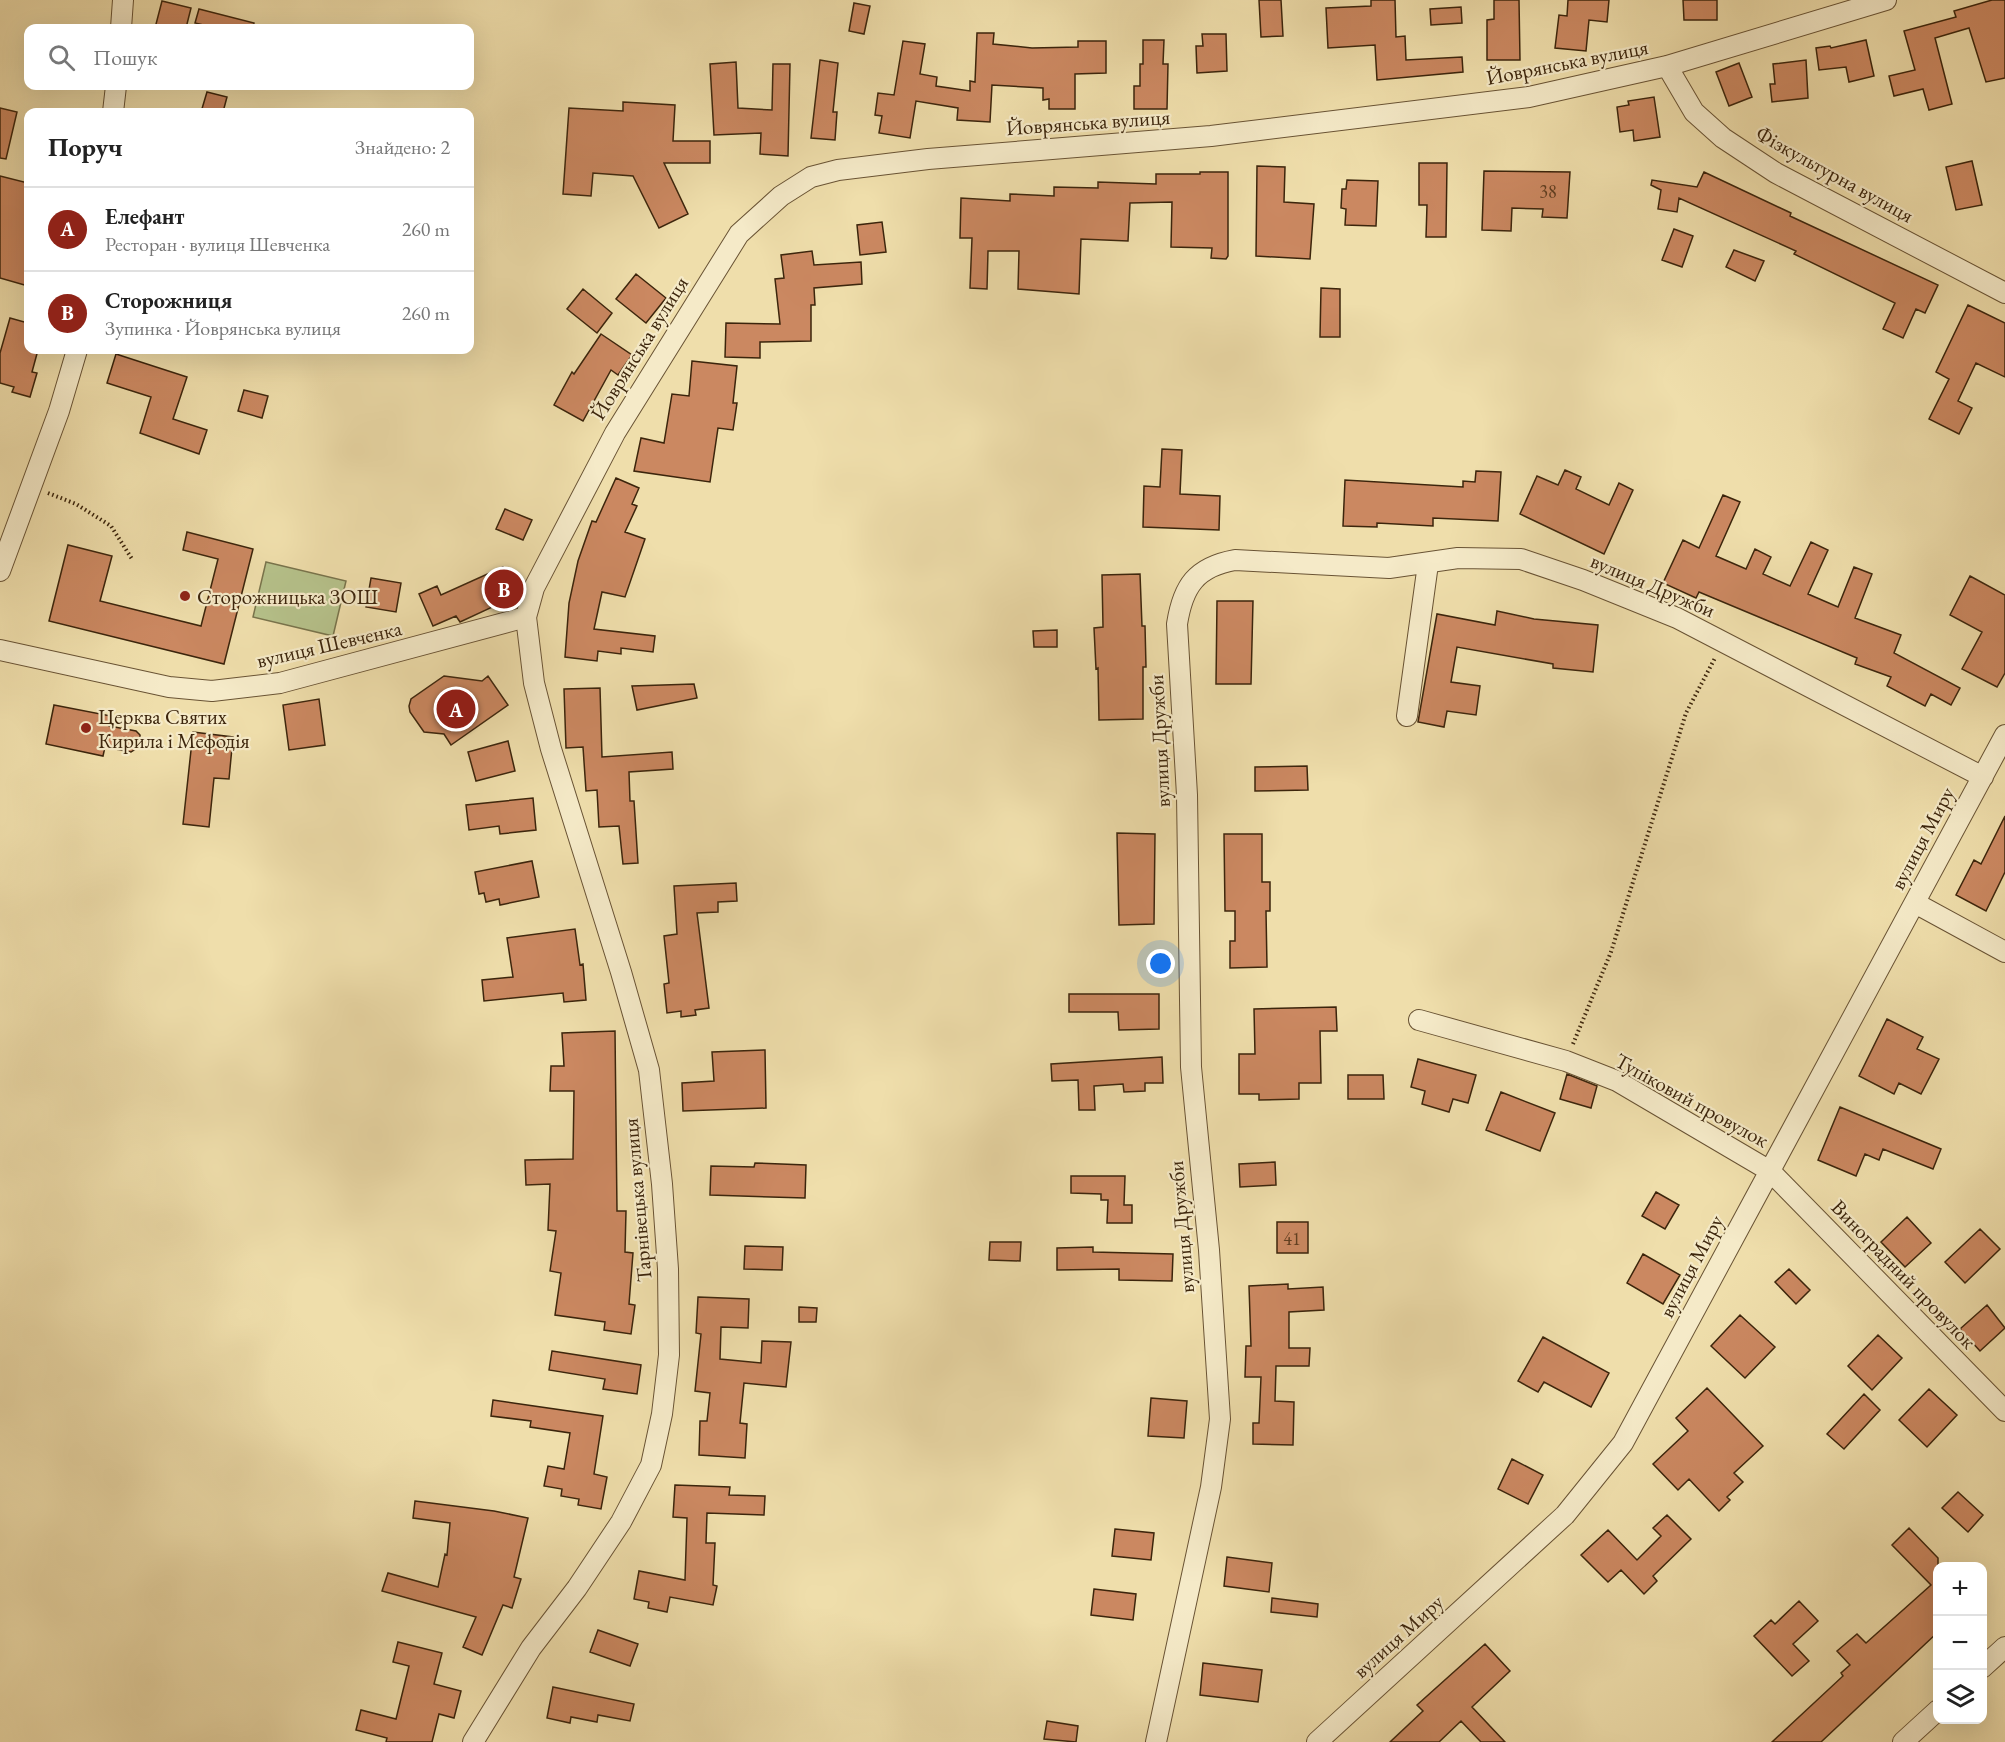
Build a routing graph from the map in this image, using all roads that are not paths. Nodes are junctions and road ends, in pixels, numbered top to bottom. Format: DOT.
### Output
graph roads {
  1 [pos="123,0"];
  2 [pos="1886,0"];
  3 [pos="121,24"];
  4 [pos="1667,66"];
  5 [pos="116,90"];
  6 [pos="113,108"];
  7 [pos="2005,293"];
  8 [pos="75,354"];
  9 [pos="1428,564"];
  10 [pos="0,571"];
  11 [pos="526,617"];
  12 [pos="0,650"];
  13 [pos="1407,716"];
  14 [pos="2005,735"];
  15 [pos="1983,777"];
  16 [pos="1915,903"];
  17 [pos="2005,952"];
  18 [pos="1419,1020"];
  19 [pos="1770,1171"];
  20 [pos="2005,1411"];
  21 [pos="2005,1647"];
  22 [pos="1987,1664"];
  23 [pos="1933,1715"];
  24 [pos="473,1742"];
  25 [pos="1156,1742"];
  26 [pos="1317,1742"];
  27 [pos="1903,1742"];
  1 -- 3 [label="street"];
  2 -- 4 [label="street, Йоврянська вулиця"];
  4 -- 7 [label="street, Фізкультурна вулиця"];
  4 -- 11 [label="street, Йоврянська вулиця"];
  5 -- 6 [label="street"];
  8 -- 10 [label="street"];
  9 -- 13 [label="street"];
  9 -- 15 [label="street, вулиця Дружби"];
  9 -- 25 [label="street, вулиця Дружби"];
  11 -- 12 [label="street, вулиця Шевченка"];
  11 -- 24 [label="street, Тарнівецька вулиця"];
  14 -- 15 [label="street, вулиця Миру"];
  15 -- 16 [label="street, вулиця Миру"];
  16 -- 17 [label="street"];
  16 -- 19 [label="street, вулиця Миру"];
  18 -- 19 [label="street, Тупіковий провулок"];
  19 -- 20 [label="street, Виноградний провулок"];
  19 -- 26 [label="street, вулиця Миру"];
  21 -- 22 [label="street"];
  23 -- 27 [label="street"];
}
